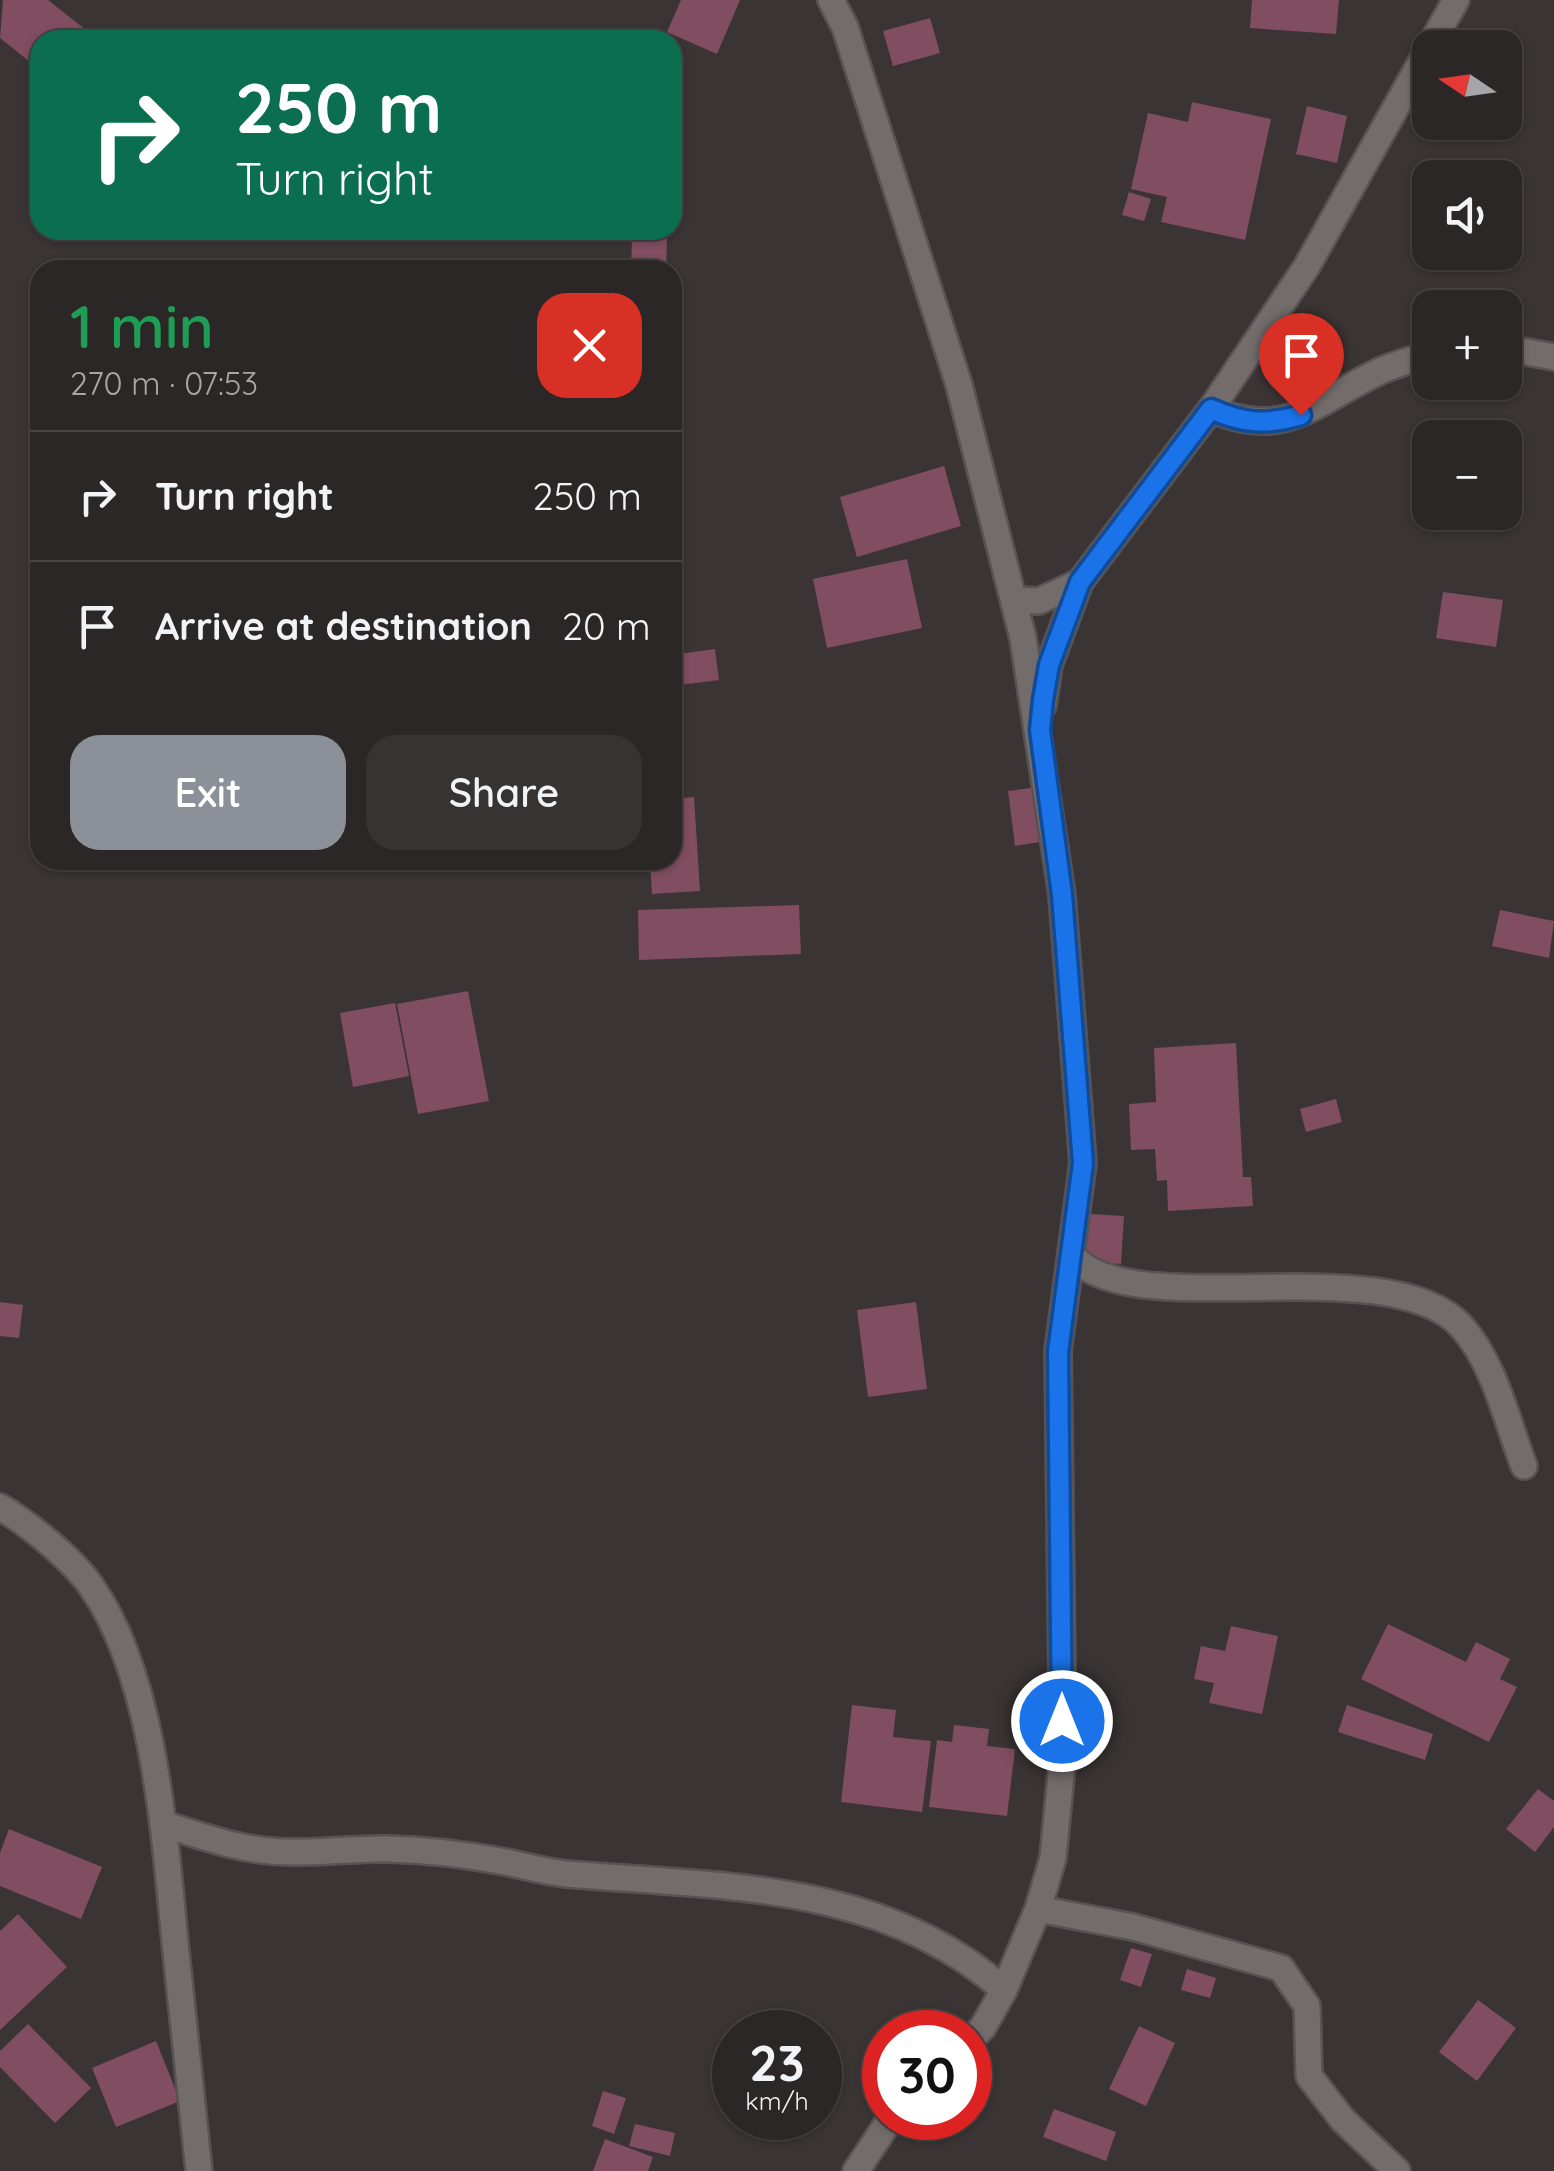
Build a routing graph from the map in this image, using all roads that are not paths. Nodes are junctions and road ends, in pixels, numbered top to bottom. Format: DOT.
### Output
graph roads {
  1 [pos="831,0"];
  2 [pos="1456,0"];
  3 [pos="1522,351"];
  4 [pos="1554,357"];
  5 [pos="1412,360"];
  6 [pos="1211,409"];
  7 [pos="1080,582"];
  8 [pos="1015,600"];
  9 [pos="1040,730"];
  10 [pos="1071,1254"];
  11 [pos="1524,1466"];
  12 [pos="0,1507"];
  13 [pos="163,1824"];
  14 [pos="1038,1909"];
  15 [pos="1004,1990"];
  16 [pos="992,2012"];
  17 [pos="877,2140"];
  18 [pos="200,2171"];
  19 [pos="856,2171"];
  20 [pos="1398,2171"];
  1 -- 8 [label="street"];
  2 -- 6 [label="street"];
  3 -- 4 [label="street"];
  5 -- 6 [label="street"];
  6 -- 7 [label="street"];
  7 -- 8 [label="street"];
  7 -- 9 [label="street"];
  8 -- 9 [label="street"];
  9 -- 10 [label="street"];
  10 -- 11 [label="street"];
  10 -- 14 [label="street"];
  12 -- 13 [label="street"];
  13 -- 15 [label="street"];
  13 -- 18 [label="street"];
  14 -- 15 [label="street"];
  14 -- 20 [label="street"];
  15 -- 16 [label="street"];
  17 -- 19 [label="street"];
}
